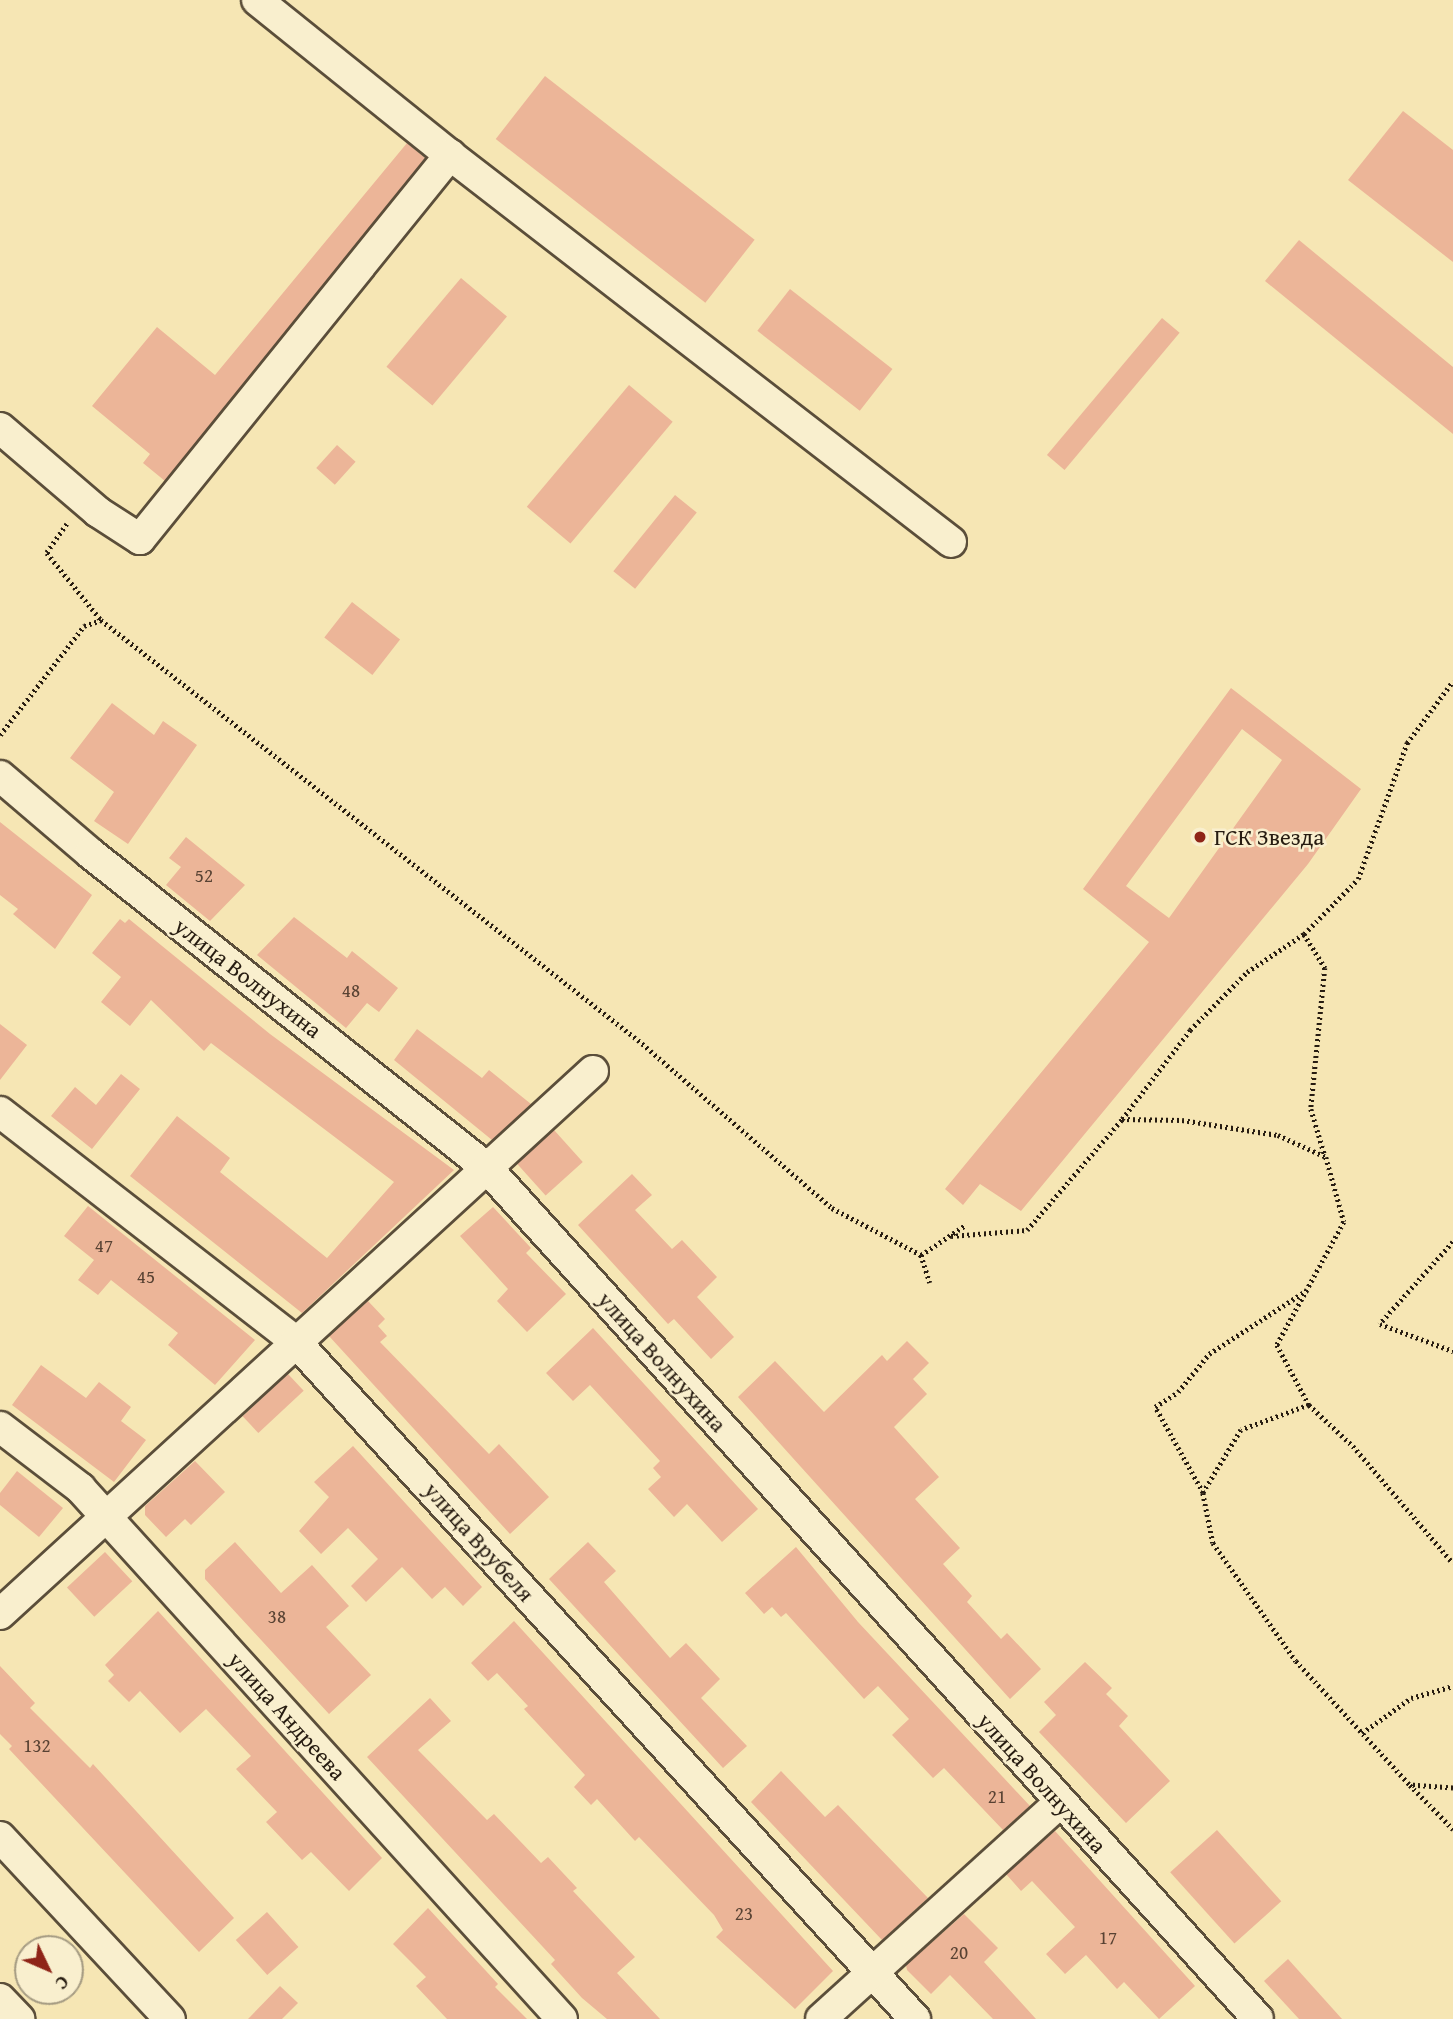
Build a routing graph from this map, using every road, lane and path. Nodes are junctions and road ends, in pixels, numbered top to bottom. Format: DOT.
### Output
graph roads {
  1 [pos="257,0"];
  2 [pos="450,155"];
  3 [pos="0,428"];
  4 [pos="83,500"];
  5 [pos="951,542"];
  6 [pos="101,620"];
  7 [pos="1453,681"];
  8 [pos="0,735"];
  9 [pos="0,776"];
  10 [pos="1304,934"];
  11 [pos="593,1071"];
  12 [pos="0,1112"];
  13 [pos="1122,1119"];
  14 [pos="1326,1157"];
  15 [pos="488,1168"];
  16 [pos="964,1226"];
  17 [pos="948,1236"];
  18 [pos="1453,1242"];
  19 [pos="921,1255"];
  20 [pos="930,1283"];
  21 [pos="1307,1290"];
  22 [pos="295,1340"];
  23 [pos="1453,1351"];
  24 [pos="1309,1405"];
  25 [pos="0,1427"];
  26 [pos="1203,1493"];
  27 [pos="105,1515"];
  28 [pos="1453,1563"];
  29 [pos="0,1614"];
  30 [pos="1453,1686"];
  31 [pos="1362,1733"];
  32 [pos="1410,1785"];
  33 [pos="1453,1788"];
  34 [pos="1059,1803"];
  35 [pos="1453,1829"];
  36 [pos="0,1837"];
  37 [pos="871,1972"];
  38 [pos="0,1999"];
  39 [pos="19,2019"];
  40 [pos="170,2019"];
  41 [pos="562,2019"];
  42 [pos="821,2019"];
  43 [pos="915,2019"];
  44 [pos="1258,2019"];
  1 -- 2 [label="street"];
  2 -- 4 [label="street"];
  2 -- 5 [label="street"];
  3 -- 4 [label="street"];
  4 -- 6 [label="path"];
  6 -- 8 [label="path"];
  6 -- 19 [label="path"];
  7 -- 10 [label="path"];
  9 -- 15 [label="street, улица Волнухина"];
  10 -- 13 [label="path"];
  10 -- 14 [label="path"];
  11 -- 15 [label="street"];
  12 -- 22 [label="street, улица Врубеля"];
  13 -- 14 [label="path"];
  13 -- 17 [label="path"];
  14 -- 21 [label="path"];
  15 -- 22 [label="street"];
  15 -- 34 [label="street, улица Волнухина"];
  16 -- 17 [label="path"];
  17 -- 19 [label="path"];
  18 -- 23 [label="path"];
  19 -- 20 [label="path"];
  21 -- 24 [label="path"];
  21 -- 26 [label="path"];
  22 -- 27 [label="street"];
  22 -- 37 [label="street, улица Врубеля"];
  24 -- 26 [label="path"];
  24 -- 28 [label="path"];
  25 -- 27 [label="street, улица Андреева"];
  26 -- 31 [label="path"];
  27 -- 29 [label="street"];
  27 -- 41 [label="street, улица Андреева"];
  30 -- 31 [label="path"];
  31 -- 32 [label="path"];
  32 -- 33 [label="path"];
  32 -- 35 [label="path"];
  34 -- 37 [label="street"];
  34 -- 44 [label="street, улица Волнухина"];
  36 -- 40 [label="street"];
  37 -- 42 [label="street"];
  37 -- 43 [label="street, улица Врубеля"];
  38 -- 39 [label="street"];
}
